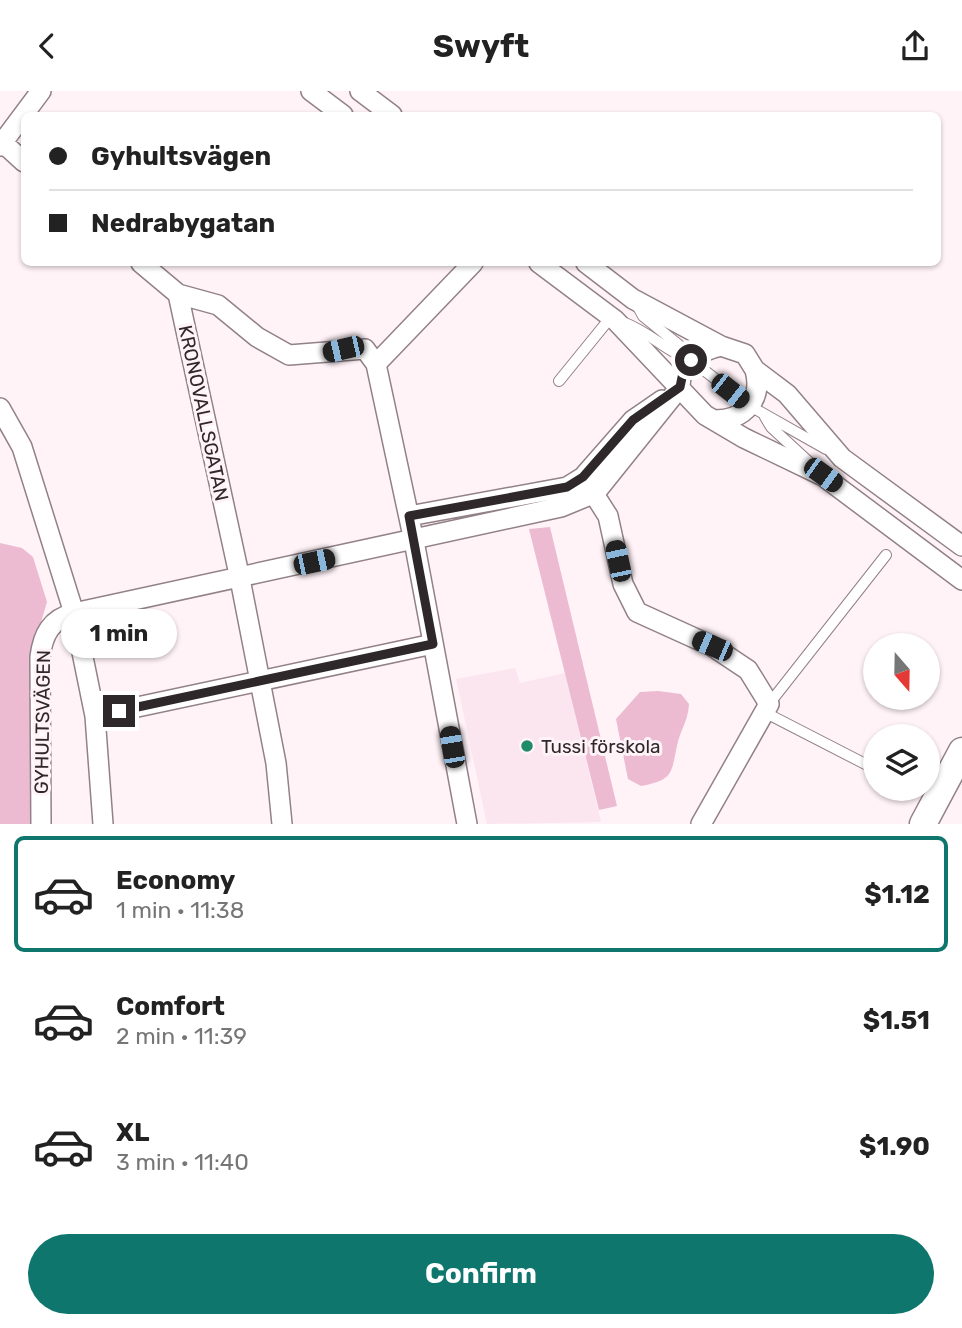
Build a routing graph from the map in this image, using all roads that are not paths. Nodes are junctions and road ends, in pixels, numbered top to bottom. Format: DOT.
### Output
graph roads {
  1 [pos="41,91"];
  2 [pos="311,91"];
  3 [pos="360,91"];
  4 [pos="25,112"];
  5 [pos="339,112"];
  6 [pos="388,112"];
  7 [pos="21,118"];
  8 [pos="1,145"];
  9 [pos="21,160"];
  10 [pos="144,266"];
  11 [pos="470,266"];
  12 [pos="542,266"];
  13 [pos="590,266"];
  14 [pos="177,294"];
  15 [pos="633,299"];
  16 [pos="613,318"];
  17 [pos="721,346"];
  18 [pos="691,360"];
  19 [pos="376,364"];
  20 [pos="755,370"];
  21 [pos="559,381"];
  22 [pos="680,387"];
  23 [pos="0,408"];
  24 [pos="757,411"];
  25 [pos="715,421"];
  26 [pos="842,458"];
  27 [pos="823,475"];
  28 [pos="583,477"];
  29 [pos="595,493"];
  30 [pos="409,516"];
  31 [pos="414,541"];
  32 [pos="962,546"];
  33 [pos="886,555"];
  34 [pos="240,579"];
  35 [pos="962,580"];
  36 [pos="74,613"];
  37 [pos="433,644"];
  38 [pos="260,681"];
  39 [pos="766,708"];
  40 [pos="95,716"];
  41 [pos="962,751"];
  42 [pos="863,762"];
  43 [pos="41,824"];
  44 [pos="103,824"];
  45 [pos="282,824"];
  46 [pos="467,824"];
  47 [pos="701,824"];
  48 [pos="923,824"];
  1 -- 4 [label="street"];
  2 -- 5 [label="street"];
  3 -- 6 [label="street"];
  7 -- 8 [label="street"];
  8 -- 9 [label="street"];
  10 -- 14 [label="street"];
  11 -- 19 [label="street"];
  12 -- 16 [label="street"];
  13 -- 15 [label="street"];
  14 -- 19 [label="street"];
  14 -- 34 [label="street, KRONOVALLSGATAN"];
  15 -- 17 [label="street"];
  15 -- 18 [label="lane"];
  16 -- 18 [label="lane"];
  16 -- 21 [label="lane"];
  16 -- 22 [label="street"];
  17 -- 18 [label="street"];
  17 -- 20 [label="street"];
  18 -- 22 [label="street, GYHULTSVÄGEN"];
  18 -- 24 [label="lane"];
  19 -- 30 [label="street"];
  20 -- 24 [label="street"];
  20 -- 26 [label="street"];
  22 -- 25 [label="street"];
  22 -- 28 [label="street"];
  22 -- 29 [label="street, GYHULTSVÄGEN"];
  23 -- 36 [label="street"];
  24 -- 25 [label="street"];
  24 -- 26 [label="lane"];
  24 -- 27 [label="lane"];
  25 -- 27 [label="street"];
  26 -- 32 [label="street"];
  27 -- 35 [label="street"];
  28 -- 29 [label="street"];
  28 -- 30 [label="street"];
  29 -- 31 [label="street, GYHULTSVÄGEN"];
  29 -- 39 [label="street"];
  30 -- 31 [label="street"];
  31 -- 34 [label="street, GYHULTSVÄGEN"];
  31 -- 37 [label="street"];
  33 -- 39 [label="lane"];
  34 -- 36 [label="street, GYHULTSVÄGEN"];
  34 -- 38 [label="street, KRONOVALLSGATAN"];
  36 -- 40 [label="street"];
  36 -- 43 [label="street, GYHULTSVÄGEN"];
  37 -- 38 [label="street"];
  37 -- 46 [label="street"];
  38 -- 40 [label="street"];
  38 -- 45 [label="street, KRONOVALLSGATAN"];
  39 -- 42 [label="lane"];
  39 -- 47 [label="street"];
  40 -- 44 [label="street"];
  41 -- 48 [label="street"];
}
